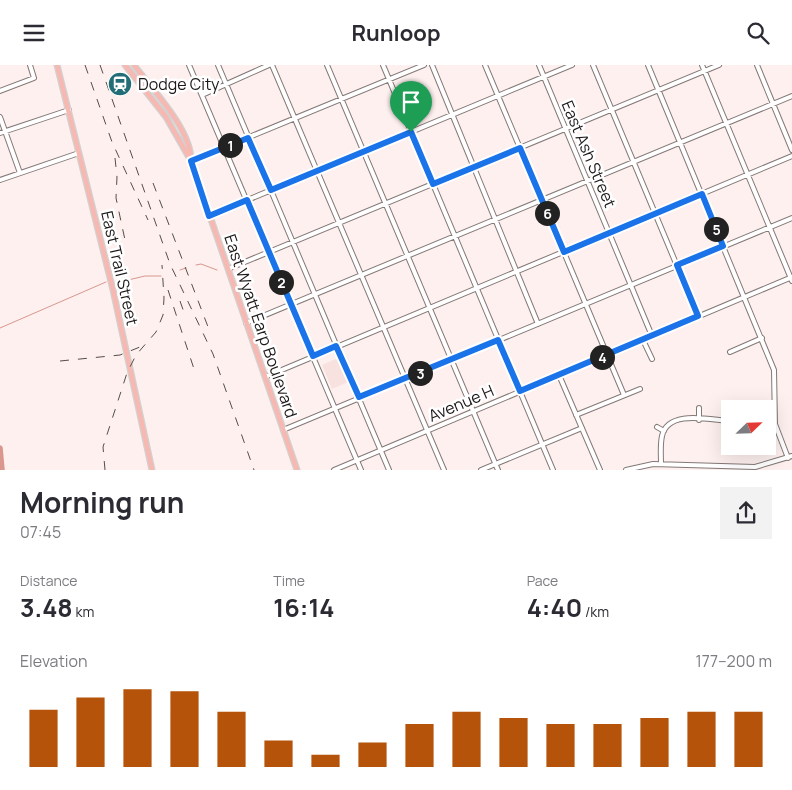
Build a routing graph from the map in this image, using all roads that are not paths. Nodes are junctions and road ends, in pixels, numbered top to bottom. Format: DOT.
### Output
graph roads {
  1 [pos="30,65"];
  2 [pos="57,65"];
  3 [pos="126,65"];
  4 [pos="134,65"];
  5 [pos="189,65"];
  6 [pos="218,65"];
  7 [pos="271,65"];
  8 [pos="327,65"];
  9 [pos="383,65"];
  10 [pos="424,65"];
  11 [pos="432,65"];
  12 [pos="485,65"];
  13 [pos="539,65"];
  14 [pos="572,65"];
  15 [pos="593,65"];
  16 [pos="648,65"];
  17 [pos="702,65"];
  18 [pos="719,65"];
  19 [pos="757,65"];
  20 [pos="704,71"];
  21 [pos="544,77"];
  22 [pos="389,80"];
  23 [pos="226,85"];
  24 [pos="658,90"];
  25 [pos="0,91"];
  26 [pos="202,95"];
  27 [pos="498,96"];
  28 [pos="792,96"];
  29 [pos="341,99"];
  30 [pos="773,104"];
  31 [pos="612,109"];
  32 [pos="69,110"];
  33 [pos="452,115"];
  34 [pos="0,117"];
  35 [pos="295,118"];
  36 [pos="726,123"];
  37 [pos="565,129"];
  38 [pos="2,132"];
  39 [pos="411,132"];
  40 [pos="248,138"];
  41 [pos="680,143"];
  42 [pos="225,147"];
  43 [pos="520,148"];
  44 [pos="792,150"];
  45 [pos="363,152"];
  46 [pos="79,153"];
  47 [pos="792,157"];
  48 [pos="191,161"];
  49 [pos="634,162"];
  50 [pos="474,167"];
  51 [pos="317,171"];
  52 [pos="20,173"];
  53 [pos="748,175"];
  54 [pos="0,179"];
  55 [pos="587,181"];
  56 [pos="433,184"];
  57 [pos="271,190"];
  58 [pos="702,194"];
  59 [pos="247,200"];
  60 [pos="542,200"];
  61 [pos="385,204"];
  62 [pos="655,213"];
  63 [pos="209,216"];
  64 [pos="792,217"];
  65 [pos="495,219"];
  66 [pos="339,223"];
  67 [pos="769,227"];
  68 [pos="609,233"];
  69 [pos="455,236"];
  70 [pos="293,242"];
  71 [pos="723,246"];
  72 [pos="269,252"];
  73 [pos="564,252"];
  74 [pos="407,256"];
  75 [pos="677,265"];
  76 [pos="228,269"];
  77 [pos="517,271"];
  78 [pos="361,275"];
  79 [pos="791,279"];
  80 [pos="630,285"];
  81 [pos="477,288"];
  82 [pos="315,293"];
  83 [pos="744,297"];
  84 [pos="290,304"];
  85 [pos="585,304"];
  86 [pos="429,308"];
  87 [pos="698,316"];
  88 [pos="246,323"];
  89 [pos="538,324"];
  90 [pos="383,327"];
  91 [pos="652,336"];
  92 [pos="762,338"];
  93 [pos="643,339"];
  94 [pos="498,340"];
  95 [pos="336,346"];
  96 [pos="730,351"];
  97 [pos="607,355"];
  98 [pos="313,356"];
  99 [pos="652,359"];
  100 [pos="451,360"];
  101 [pos="559,375"];
  102 [pos="265,377"];
  103 [pos="405,379"];
  104 [pos="640,389"];
  105 [pos="520,391"];
  106 [pos="624,395"];
  107 [pos="359,397"];
  108 [pos="334,407"];
  109 [pos="700,408"];
  110 [pos="473,411"];
  111 [pos="576,415"];
  112 [pos="699,420"];
  113 [pos="721,421"];
  114 [pos="657,427"];
  115 [pos="582,428"];
  116 [pos="283,430"];
  117 [pos="427,431"];
  118 [pos="664,431"];
  119 [pos="542,444"];
  120 [pos="381,450"];
  121 [pos="790,457"];
  122 [pos="357,460"];
  123 [pos="495,464"];
  124 [pos="661,464"];
  125 [pos="152,470"];
  126 [pos="297,470"];
  127 [pos="334,470"];
  128 [pos="361,470"];
  129 [pos="389,470"];
  130 [pos="444,470"];
  131 [pos="481,470"];
  132 [pos="498,470"];
  133 [pos="553,470"];
  134 [pos="600,470"];
  135 [pos="627,470"];
  1 -- 25 [label="street"];
  2 -- 32 [label="main road, East Trail Street"];
  3 -- 48 [label="main road, East Wyatt Earp Boulevard"];
  4 -- 48 [label="main road, East Wyatt Earp Boulevard"];
  5 -- 26 [label="street"];
  6 -- 23 [label="street"];
  7 -- 23 [label="street"];
  7 -- 35 [label="street"];
  8 -- 29 [label="street"];
  9 -- 22 [label="street"];
  10 -- 22 [label="street"];
  11 -- 33 [label="street"];
  12 -- 27 [label="street"];
  13 -- 21 [label="street, East Ash Street"];
  14 -- 21 [label="street"];
  15 -- 31 [label="street"];
  16 -- 24 [label="street"];
  17 -- 20 [label="street"];
  18 -- 20 [label="street"];
  19 -- 30 [label="street"];
  20 -- 24 [label="street"];
  20 -- 36 [label="street"];
  21 -- 27 [label="street"];
  21 -- 37 [label="street, East Ash Street"];
  22 -- 29 [label="street"];
  22 -- 39 [label="street"];
  23 -- 26 [label="street"];
  23 -- 40 [label="street"];
  24 -- 31 [label="street"];
  24 -- 41 [label="street"];
  26 -- 42 [label="street"];
  27 -- 33 [label="street"];
  27 -- 43 [label="street"];
  28 -- 30 [label="street"];
  29 -- 35 [label="street"];
  29 -- 45 [label="street"];
  30 -- 36 [label="street"];
  30 -- 44 [label="street"];
  31 -- 37 [label="street"];
  31 -- 49 [label="street"];
  32 -- 38 [label="street"];
  32 -- 46 [label="main road, East Trail Street"];
  33 -- 39 [label="street"];
  33 -- 50 [label="street"];
  34 -- 38 [label="street"];
  35 -- 40 [label="street"];
  35 -- 51 [label="street"];
  36 -- 41 [label="street"];
  36 -- 53 [label="street"];
  37 -- 43 [label="street"];
  37 -- 55 [label="street, East Ash Street"];
  38 -- 52 [label="street"];
  39 -- 45 [label="street"];
  39 -- 56 [label="street"];
  40 -- 42 [label="street"];
  40 -- 57 [label="street"];
  41 -- 49 [label="street"];
  41 -- 58 [label="street"];
  42 -- 48 [label="street"];
  42 -- 59 [label="street"];
  43 -- 50 [label="street"];
  43 -- 60 [label="street"];
  45 -- 51 [label="street"];
  45 -- 61 [label="street"];
  46 -- 52 [label="street"];
  46 -- 125 [label="main road, East Trail Street"];
  47 -- 53 [label="street"];
  48 -- 63 [label="main road, East Wyatt Earp Boulevard"];
  49 -- 55 [label="street"];
  49 -- 62 [label="street"];
  50 -- 56 [label="street"];
  50 -- 65 [label="street"];
  51 -- 57 [label="street"];
  51 -- 66 [label="street"];
  52 -- 54 [label="street"];
  53 -- 58 [label="street"];
  53 -- 67 [label="street"];
  55 -- 60 [label="street"];
  55 -- 68 [label="street, East Ash Street"];
  56 -- 61 [label="street"];
  56 -- 69 [label="street"];
  57 -- 59 [label="street"];
  57 -- 70 [label="street"];
  58 -- 62 [label="street"];
  58 -- 71 [label="street"];
  59 -- 63 [label="street"];
  59 -- 72 [label="street"];
  60 -- 65 [label="street"];
  60 -- 73 [label="street"];
  61 -- 66 [label="street"];
  61 -- 74 [label="street"];
  62 -- 68 [label="street"];
  62 -- 75 [label="street"];
  63 -- 76 [label="main road, East Wyatt Earp Boulevard"];
  64 -- 67 [label="street"];
  65 -- 69 [label="street"];
  65 -- 77 [label="street"];
  66 -- 70 [label="street"];
  66 -- 78 [label="street"];
  67 -- 71 [label="street"];
  67 -- 79 [label="street"];
  68 -- 73 [label="street"];
  68 -- 80 [label="street, East Ash Street"];
  69 -- 74 [label="street"];
  69 -- 81 [label="street"];
  70 -- 72 [label="street"];
  70 -- 82 [label="street"];
  71 -- 75 [label="street"];
  71 -- 83 [label="street"];
  72 -- 76 [label="street"];
  72 -- 84 [label="street"];
  73 -- 77 [label="street"];
  73 -- 85 [label="street"];
  74 -- 78 [label="street"];
  74 -- 86 [label="street"];
  75 -- 80 [label="street"];
  75 -- 87 [label="street"];
  76 -- 88 [label="main road, East Wyatt Earp Boulevard"];
  77 -- 81 [label="street"];
  77 -- 89 [label="street"];
  78 -- 82 [label="street"];
  78 -- 90 [label="street"];
  79 -- 83 [label="street, Avenue H"];
  80 -- 85 [label="street"];
  80 -- 91 [label="street, East Ash Street"];
  81 -- 86 [label="street"];
  81 -- 94 [label="street"];
  82 -- 84 [label="street"];
  82 -- 95 [label="street"];
  83 -- 87 [label="street, Avenue H"];
  83 -- 92 [label="street"];
  84 -- 88 [label="street"];
  84 -- 98 [label="street"];
  85 -- 89 [label="street"];
  85 -- 97 [label="street"];
  86 -- 90 [label="street"];
  86 -- 100 [label="street"];
  87 -- 91 [label="street, Avenue H"];
  88 -- 102 [label="main road, East Wyatt Earp Boulevard"];
  89 -- 94 [label="street"];
  90 -- 95 [label="street"];
  90 -- 103 [label="street"];
  91 -- 93 [label="street, Avenue H"];
  92 -- 96 [label="street"];
  92 -- 121 [label="street"];
  93 -- 97 [label="street, Avenue H"];
  93 -- 99 [label="street"];
  94 -- 100 [label="street"];
  94 -- 105 [label="street"];
  95 -- 98 [label="street"];
  95 -- 107 [label="street"];
  97 -- 101 [label="street, Avenue H"];
  97 -- 106 [label="street"];
  98 -- 102 [label="street"];
  98 -- 108 [label="street"];
  100 -- 103 [label="street"];
  100 -- 110 [label="street"];
  101 -- 105 [label="street, Avenue H"];
  101 -- 111 [label="street"];
  102 -- 116 [label="main road, East Wyatt Earp Boulevard"];
  103 -- 107 [label="street"];
  103 -- 117 [label="street"];
  104 -- 106 [label="street"];
  105 -- 110 [label="street, Avenue H"];
  105 -- 119 [label="street"];
  106 -- 111 [label="street"];
  107 -- 108 [label="street"];
  107 -- 120 [label="street"];
  108 -- 116 [label="street"];
  108 -- 122 [label="street"];
  109 -- 112 [label="street"];
  110 -- 117 [label="street, Avenue H"];
  110 -- 123 [label="street"];
  111 -- 115 [label="street"];
  112 -- 113 [label="street"];
  112 -- 118 [label="street"];
  114 -- 118 [label="street"];
  115 -- 119 [label="street"];
  115 -- 134 [label="street"];
  116 -- 126 [label="main road, East Wyatt Earp Boulevard"];
  117 -- 120 [label="street, Avenue H"];
  117 -- 130 [label="street"];
  118 -- 124 [label="street"];
  119 -- 123 [label="street"];
  119 -- 133 [label="street"];
  120 -- 122 [label="street, Avenue H"];
  120 -- 129 [label="street"];
  121 -- 124 [label="street"];
  122 -- 127 [label="street, Avenue H"];
  122 -- 128 [label="street"];
  123 -- 131 [label="street"];
  123 -- 132 [label="street"];
  124 -- 135 [label="street"];
}
